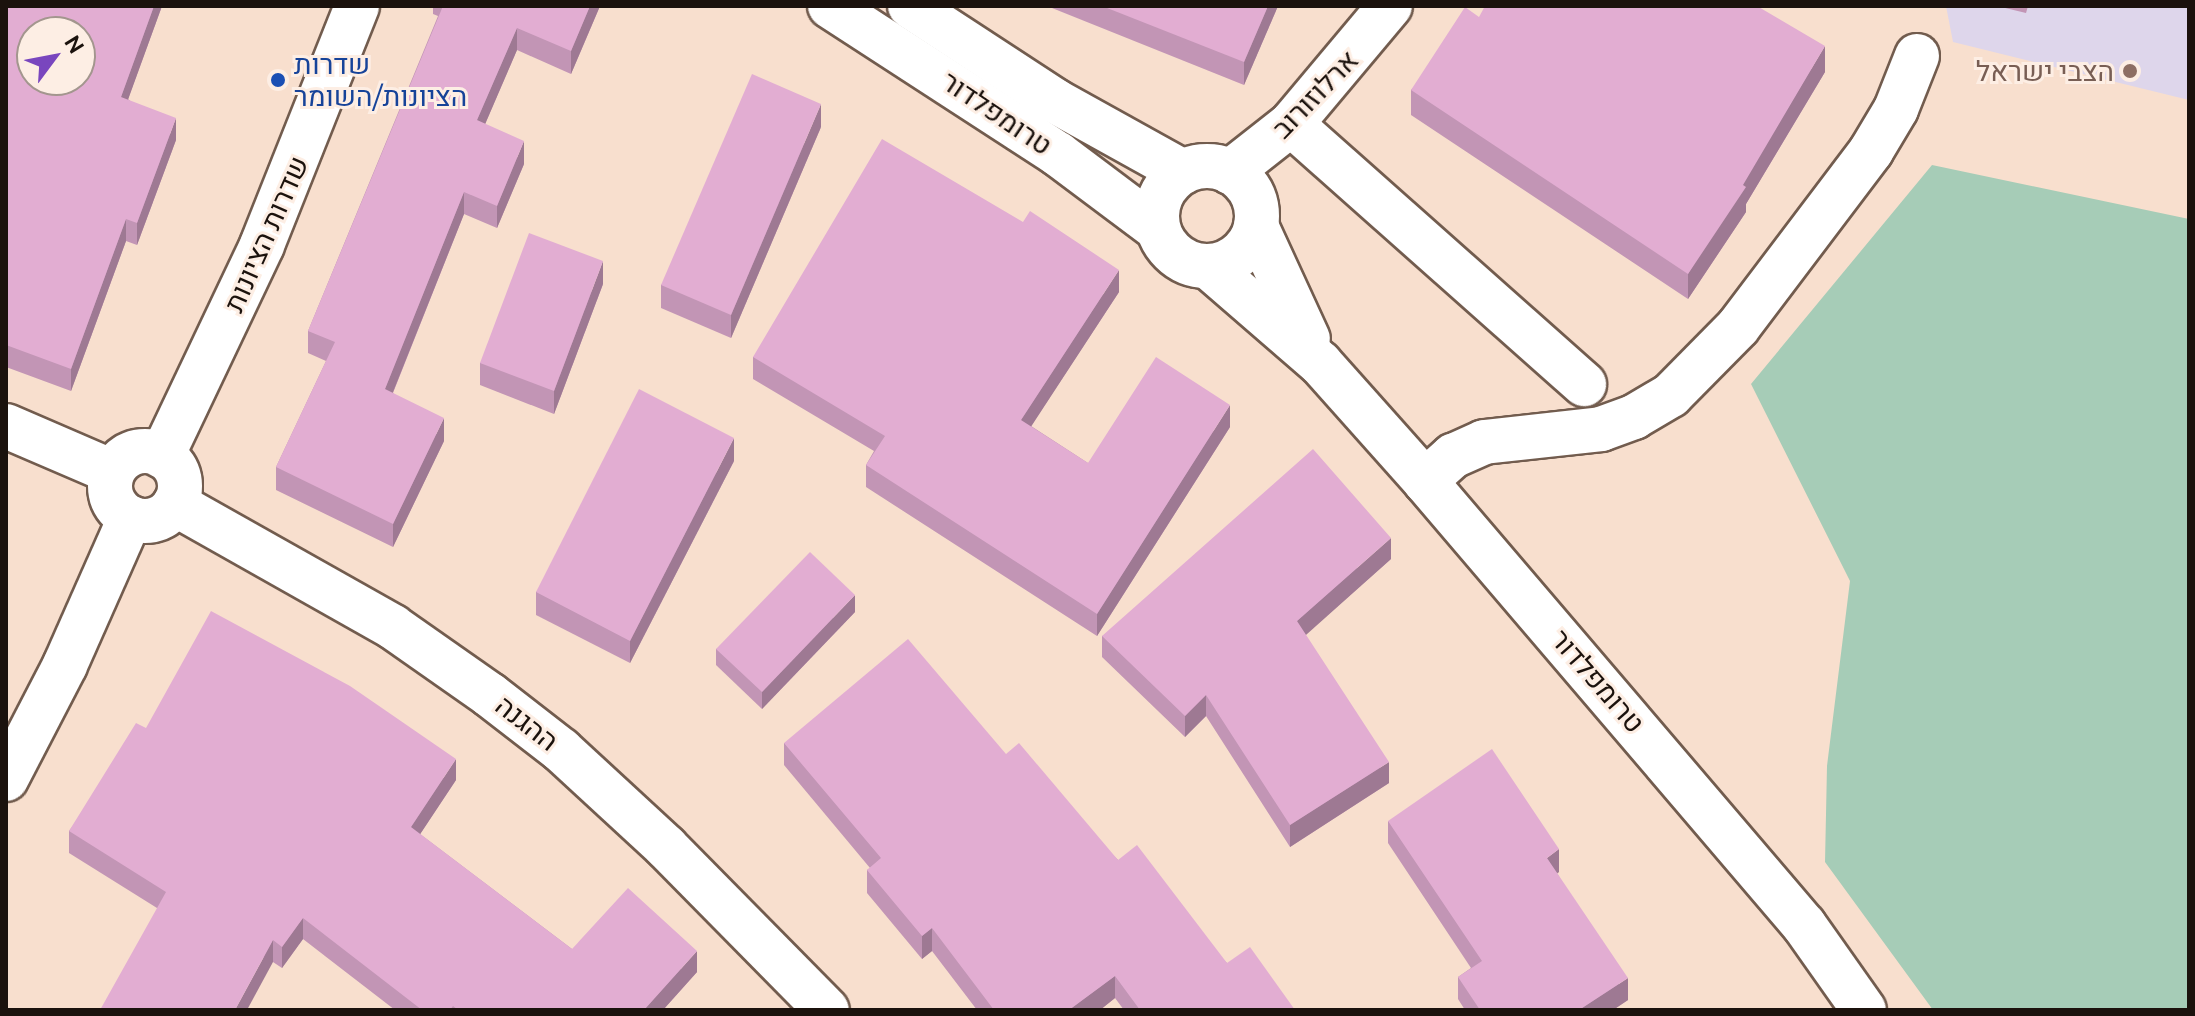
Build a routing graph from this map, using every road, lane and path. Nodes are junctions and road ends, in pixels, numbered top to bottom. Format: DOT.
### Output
graph roads {
  1 [pos="357,6"];
  2 [pos="830,6"];
  3 [pos="910,6"];
  4 [pos="1390,6"];
  5 [pos="1917,56"];
  6 [pos="1291,124"];
  7 [pos="1183,172"];
  8 [pos="1230,172"];
  9 [pos="1256,226"];
  10 [pos="1158,229"];
  11 [pos="1209,267"];
  12 [pos="1320,363"];
  13 [pos="1584,384"];
  14 [pos="6,426"];
  15 [pos="162,456"];
  16 [pos="113,472"];
  17 [pos="1425,481"];
  18 [pos="175,504"];
  19 [pos="130,518"];
  20 [pos="6,779"];
  21 [pos="827,1010"];
  22 [pos="1864,1010"];
  1 -- 15 [label="street, שדרות הציונות"];
  2 -- 10 [label="street, טרומפלדור"];
  3 -- 7 [label="street, טרומפלדור"];
  4 -- 6 [label="street, ארלוזורוב"];
  5 -- 17 [label="street"];
  6 -- 8 [label="street, ארלוזורוב"];
  6 -- 13 [label="street"];
  7 -- 8 [label="street"];
  7 -- 10 [label="street"];
  8 -- 9 [label="street"];
  9 -- 11 [label="street"];
  9 -- 12 [label="street, טרומפלדור"];
  10 -- 11 [label="street"];
  11 -- 12 [label="street, טרומפלדור"];
  12 -- 17 [label="street, טרומפלדור"];
  14 -- 16 [label="street"];
  15 -- 16 [label="street"];
  15 -- 18 [label="street"];
  16 -- 19 [label="street"];
  17 -- 22 [label="street, טרומפלדור"];
  18 -- 19 [label="street"];
  18 -- 21 [label="street, ההגנה"];
  19 -- 20 [label="street"];
}
